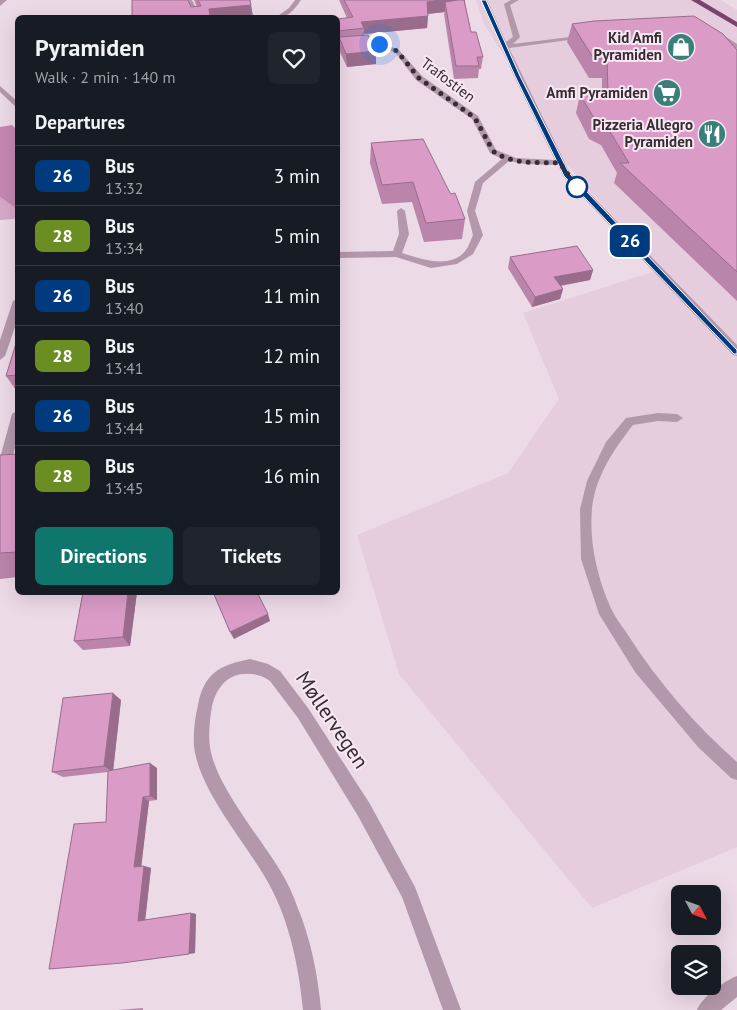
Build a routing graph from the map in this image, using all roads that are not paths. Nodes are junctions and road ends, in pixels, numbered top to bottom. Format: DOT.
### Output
graph roads {
  1 [pos="4,0"];
  2 [pos="189,0"];
  3 [pos="298,0"];
  4 [pos="484,0"];
  5 [pos="516,0"];
  6 [pos="695,0"];
  7 [pos="0,4"];
  8 [pos="196,15"];
  9 [pos="282,15"];
  10 [pos="737,25"];
  11 [pos="710,31"];
  12 [pos="590,35"];
  13 [pos="340,46"];
  14 [pos="505,47"];
  15 [pos="737,47"];
  16 [pos="0,88"];
  17 [pos="15,104"];
  18 [pos="507,158"];
  19 [pos="560,163"];
  20 [pos="401,211"];
  21 [pos="397,254"];
  22 [pos="340,255"];
  23 [pos="15,310"];
  24 [pos="737,352"];
  25 [pos="0,356"];
  26 [pos="677,418"];
  27 [pos="15,425"];
  28 [pos="0,480"];
  29 [pos="737,772"];
  30 [pos="737,985"];
  31 [pos="312,1010"];
  32 [pos="452,1010"];
  33 [pos="706,1010"];
  1 -- 7 [label="street"];
  2 -- 8 [label="street"];
  3 -- 9 [label="street"];
  4 -- 14 [label="street"];
  5 -- 14 [label="street"];
  6 -- 10 [label="highway"];
  11 -- 15 [label="street"];
  12 -- 14 [label="street"];
  13 -- 18 [label="street, Trafostien"];
  14 -- 19 [label="street"];
  16 -- 17 [label="street"];
  18 -- 19 [label="street"];
  18 -- 21 [label="street"];
  19 -- 24 [label="street"];
  20 -- 21 [label="street"];
  21 -- 22 [label="street"];
  23 -- 25 [label="street"];
  26 -- 29 [label="street"];
  27 -- 28 [label="street"];
  30 -- 33 [label="street"];
  31 -- 32 [label="street, Møllervegen"];
}
